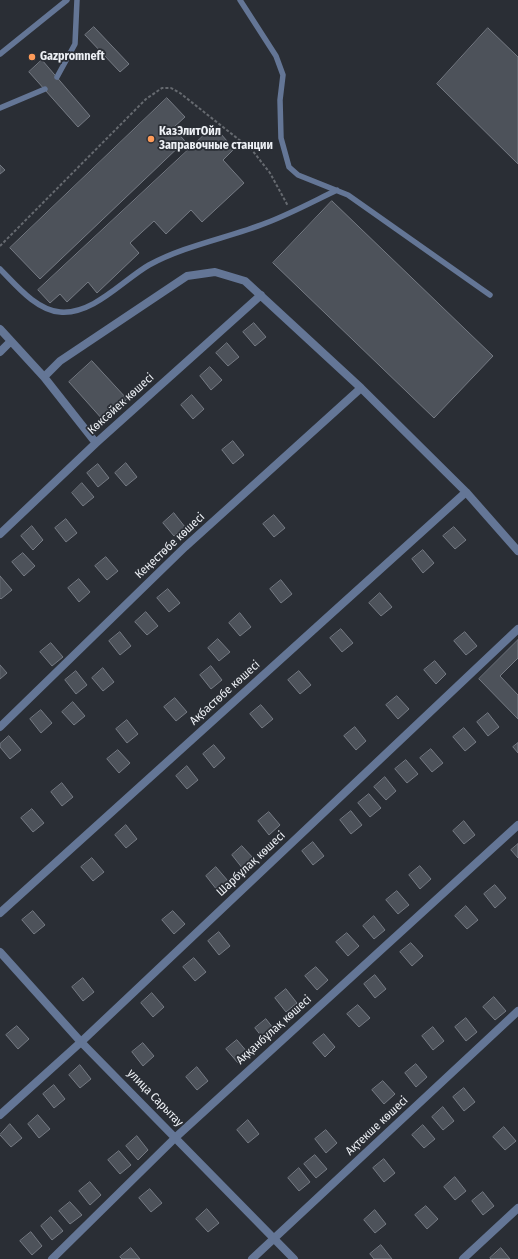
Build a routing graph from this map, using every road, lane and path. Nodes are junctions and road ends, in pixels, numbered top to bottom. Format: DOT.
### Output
graph roads {
  1 [pos="67,0"];
  2 [pos="77,0"];
  3 [pos="240,0"];
  4 [pos="0,54"];
  5 [pos="57,77"];
  6 [pos="45,89"];
  7 [pos="0,108"];
  8 [pos="337,190"];
  9 [pos="291,212"];
  10 [pos="0,246"];
  11 [pos="0,269"];
  12 [pos="261,295"];
  13 [pos="490,295"];
  14 [pos="0,329"];
  15 [pos="11,341"];
  16 [pos="0,352"];
  17 [pos="44,377"];
  18 [pos="361,388"];
  19 [pos="96,443"];
  20 [pos="466,492"];
  21 [pos="0,534"];
  22 [pos="518,550"];
  23 [pos="518,629"];
  24 [pos="0,727"];
  25 [pos="518,825"];
  26 [pos="0,913"];
  27 [pos="0,952"];
  28 [pos="518,1011"];
  29 [pos="81,1042"];
  30 [pos="0,1115"];
  31 [pos="176,1136"];
  32 [pos="518,1208"];
  33 [pos="274,1238"];
  34 [pos="52,1259"];
  35 [pos="252,1259"];
  36 [pos="294,1259"];
  37 [pos="463,1259"];
  1 -- 4 [label="lane"];
  2 -- 5 [label="lane"];
  3 -- 8 [label="lane"];
  6 -- 7 [label="lane"];
  8 -- 9 [label="lane"];
  8 -- 13 [label="lane"];
  9 -- 10 [label="path"];
  9 -- 11 [label="lane"];
  12 -- 17 [label="street"];
  12 -- 18 [label="street"];
  12 -- 19 [label="street, Көксәйек көшесі"];
  14 -- 15 [label="street"];
  15 -- 16 [label="street"];
  15 -- 17 [label="street"];
  17 -- 19 [label="street"];
  18 -- 20 [label="street"];
  18 -- 24 [label="street, Кеңестөбе көшесі"];
  19 -- 21 [label="street, Көксәйек көшесі"];
  20 -- 22 [label="street"];
  20 -- 26 [label="street, Ақбастөбе көшесі"];
  23 -- 29 [label="street, Шарбұлақ көшесі"];
  25 -- 31 [label="street, Аққанбұлақ көшесі"];
  27 -- 29 [label="street, улица Сарытау"];
  28 -- 33 [label="street, Ақтекше көшесі"];
  29 -- 30 [label="street, Шарбұлақ көшесі"];
  29 -- 31 [label="street, улица Сарытау"];
  31 -- 33 [label="street, улица Сарытау"];
  31 -- 34 [label="street, Аққанбұлақ көшесі"];
  32 -- 37 [label="street"];
  33 -- 35 [label="street, Ақтекше көшесі"];
  33 -- 36 [label="street, улица Сарытау"];
}
